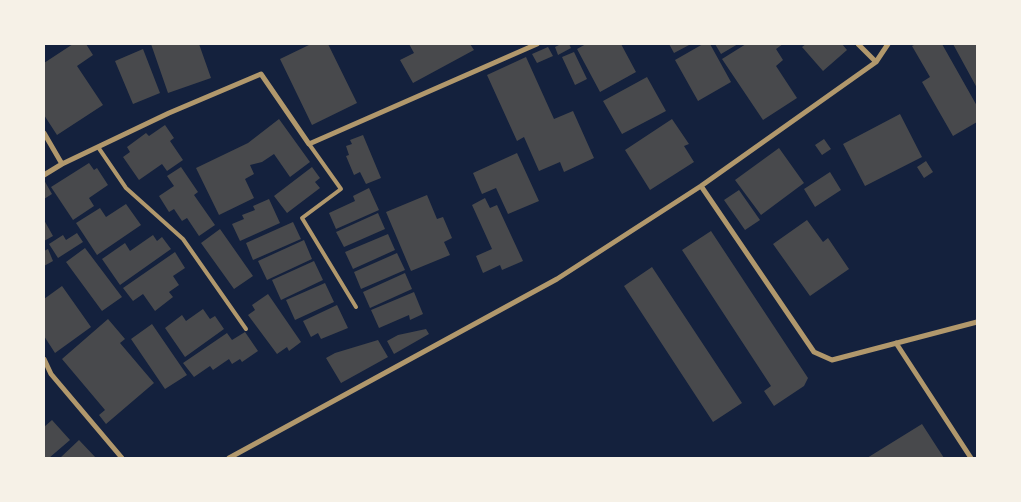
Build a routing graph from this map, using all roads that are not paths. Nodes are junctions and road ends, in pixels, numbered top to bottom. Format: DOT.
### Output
graph roads {
  1 [pos="537,44"];
  2 [pos="858,44"];
  3 [pos="888,44"];
  4 [pos="876,62"];
  5 [pos="44,133"];
  6 [pos="309,144"];
  7 [pos="98,147"];
  8 [pos="62,164"];
  9 [pos="44,175"];
  10 [pos="701,186"];
  11 [pos="356,307"];
  12 [pos="977,322"];
  13 [pos="246,329"];
  14 [pos="896,343"];
  15 [pos="44,359"];
  16 [pos="122,458"];
  17 [pos="229,458"];
  18 [pos="970,458"];
  1 -- 6 [label="street"];
  2 -- 4 [label="street"];
  3 -- 4 [label="street"];
  4 -- 10 [label="street"];
  5 -- 8 [label="street"];
  6 -- 7 [label="street"];
  6 -- 11 [label="lane"];
  7 -- 8 [label="street"];
  7 -- 13 [label="lane"];
  8 -- 9 [label="street"];
  10 -- 14 [label="street"];
  10 -- 17 [label="street"];
  12 -- 14 [label="street"];
  14 -- 18 [label="street"];
  15 -- 16 [label="street"];
}
